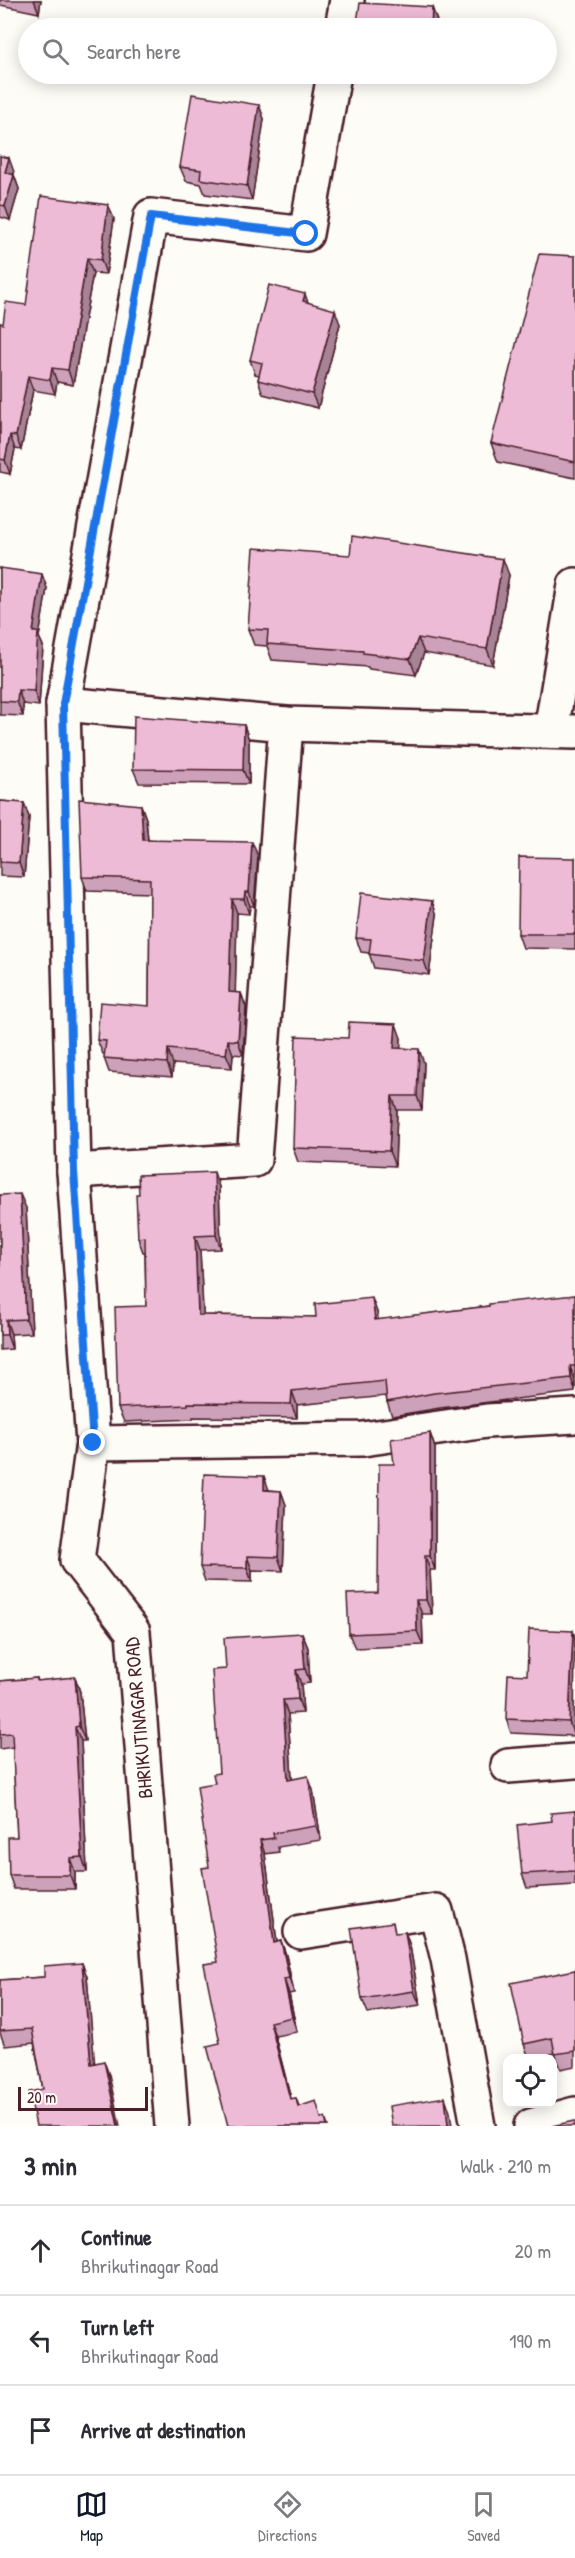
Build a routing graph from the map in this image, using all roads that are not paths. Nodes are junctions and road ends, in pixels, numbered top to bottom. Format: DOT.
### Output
graph roads {
  1 [pos="347,0"];
  2 [pos="344,18"];
  3 [pos="332,84"];
  4 [pos="575,585"];
  5 [pos="63,704"];
  6 [pos="286,724"];
  7 [pos="563,732"];
  8 [pos="74,1171"];
  9 [pos="575,1416"];
  10 [pos="93,1443"];
  11 [pos="575,1761"];
  12 [pos="508,1766"];
  13 [pos="301,1932"];
  14 [pos="575,2114"];
  15 [pos="172,2126"];
  16 [pos="478,2126"];
  17 [pos="531,2126"];
  1 -- 2 [label="street"];
  3 -- 5 [label="street, BHRIKUTINAGAR ROAD"];
  4 -- 7 [label="street"];
  5 -- 6 [label="street"];
  5 -- 8 [label="street, BHRIKUTINAGAR ROAD"];
  6 -- 7 [label="street"];
  6 -- 8 [label="street"];
  8 -- 10 [label="street, BHRIKUTINAGAR ROAD"];
  9 -- 10 [label="street"];
  10 -- 15 [label="street, BHRIKUTINAGAR ROAD"];
  11 -- 12 [label="street"];
  13 -- 16 [label="street"];
  14 -- 17 [label="street"];
}
